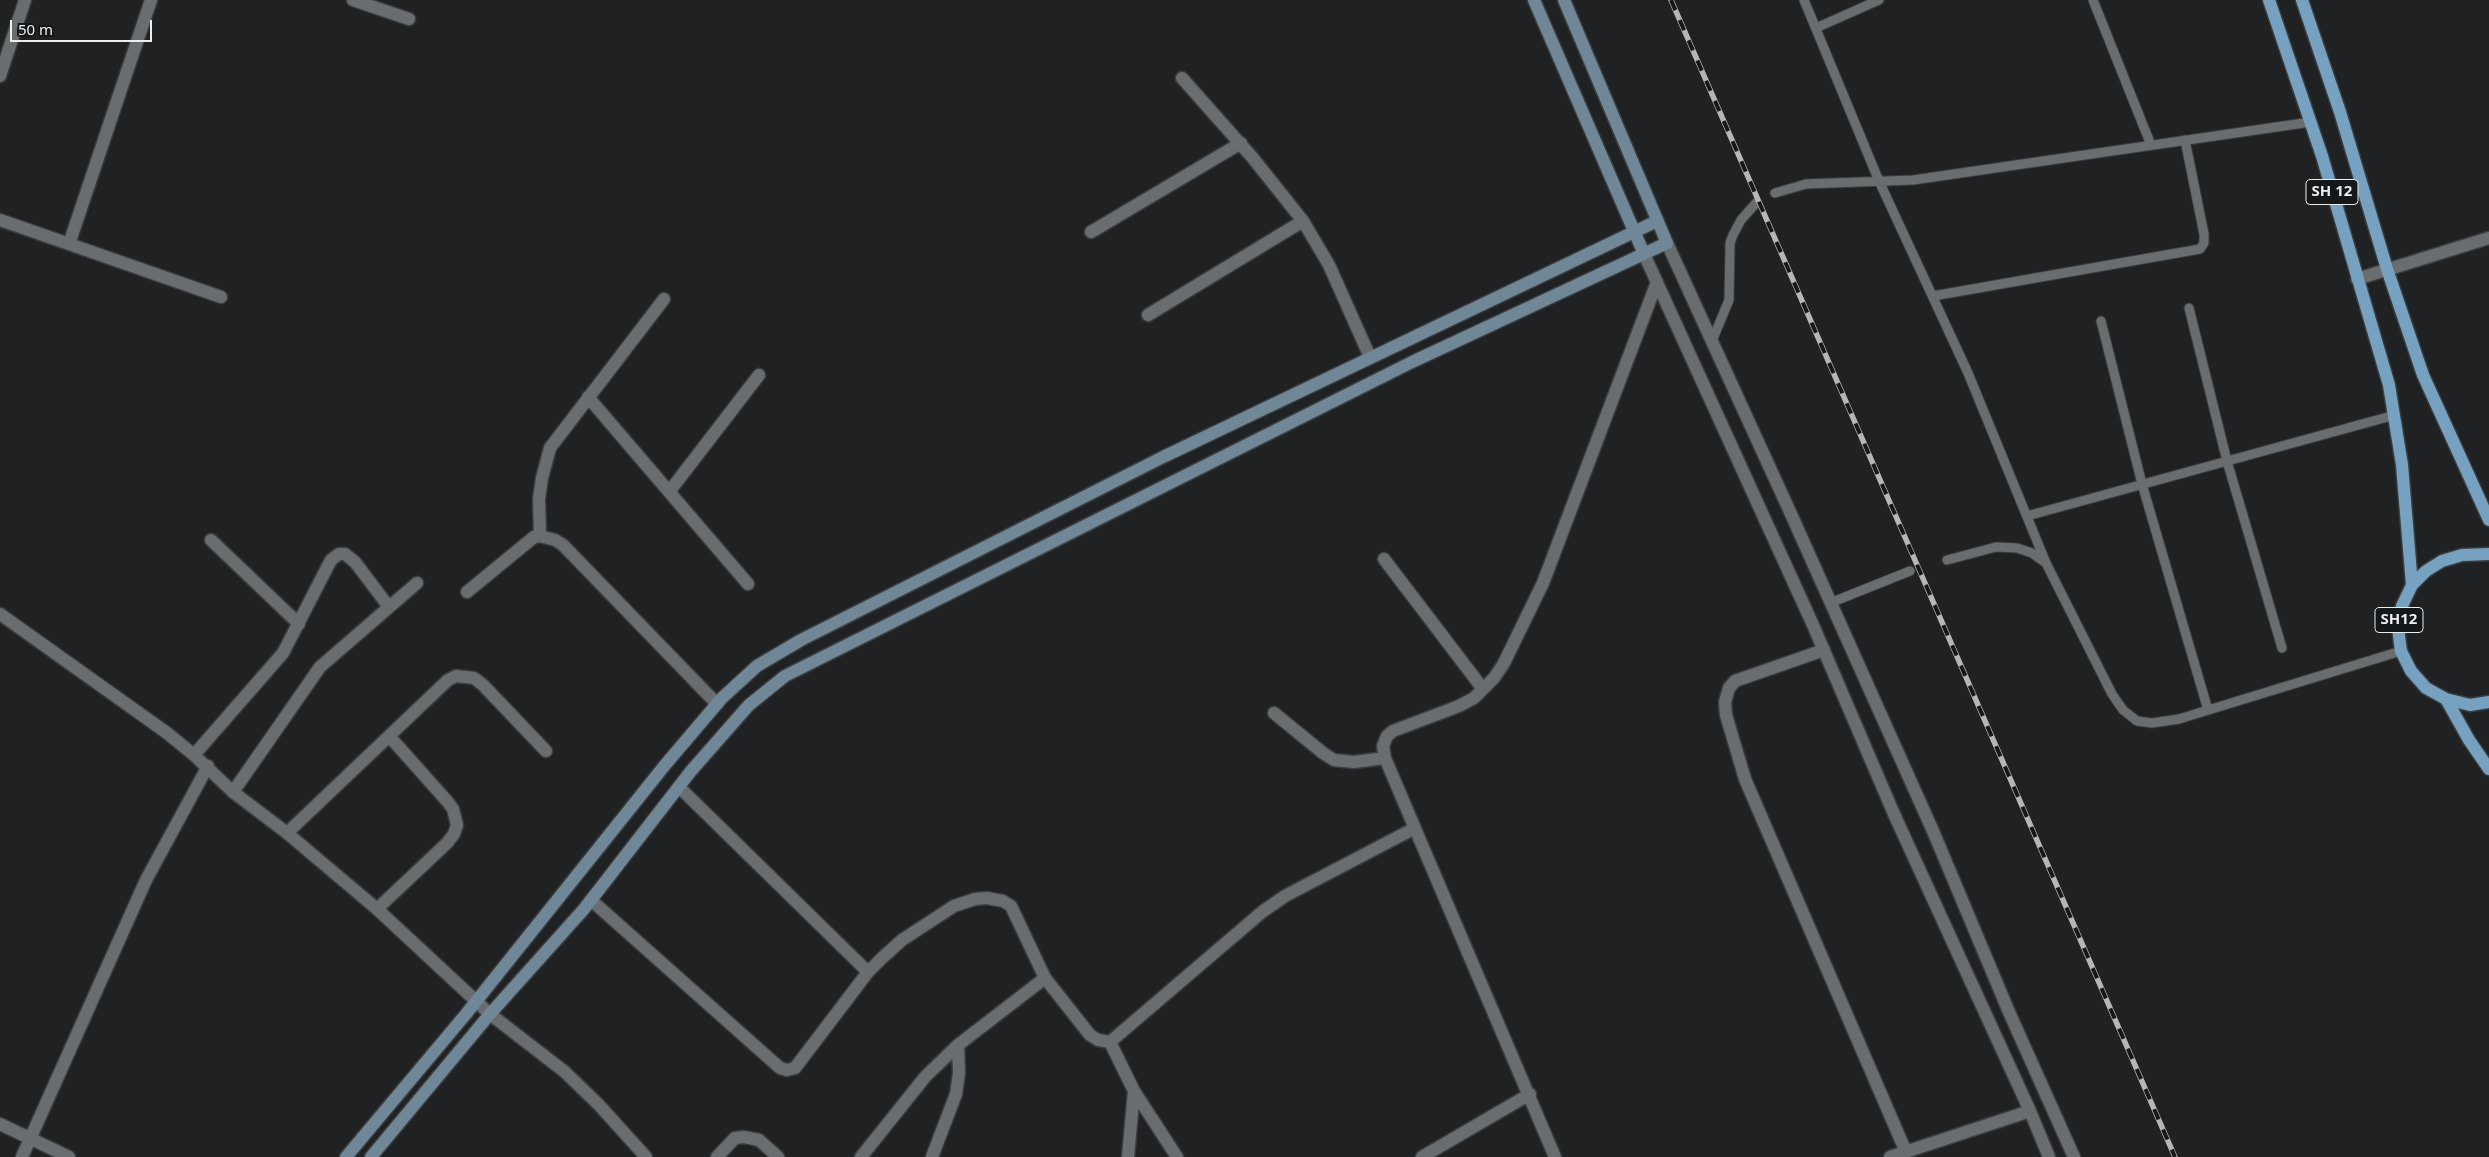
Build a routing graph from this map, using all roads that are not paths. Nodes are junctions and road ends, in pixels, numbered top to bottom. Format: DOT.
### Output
graph roads {
  1 [pos="25,0"];
  2 [pos="151,0"];
  3 [pos="353,0"];
  4 [pos="1534,0"];
  5 [pos="1564,0"];
  6 [pos="1804,0"];
  7 [pos="1879,0"];
  8 [pos="2094,0"];
  9 [pos="2269,0"];
  10 [pos="2302,0"];
  11 [pos="409,19"];
  12 [pos="1816,28"];
  13 [pos="0,76"];
  14 [pos="1182,78"];
  15 [pos="2311,122"];
  16 [pos="2185,140"];
  17 [pos="1240,143"];
  18 [pos="2151,145"];
  19 [pos="1879,181"];
  20 [pos="1775,193"];
  21 [pos="1756,203"];
  22 [pos="0,220"];
  23 [pos="1303,221"];
  24 [pos="1657,221"];
  25 [pos="1091,232"];
  26 [pos="1633,232"];
  27 [pos="2489,238"];
  28 [pos="1667,243"];
  29 [pos="69,244"];
  30 [pos="1644,254"];
  31 [pos="2387,270"];
  32 [pos="2357,279"];
  33 [pos="1656,282"];
  34 [pos="1933,296"];
  35 [pos="221,297"];
  36 [pos="664,299"];
  37 [pos="2189,308"];
  38 [pos="1148,315"];
  39 [pos="2101,321"];
  40 [pos="1712,341"];
  41 [pos="1370,357"];
  42 [pos="760,375"];
  43 [pos="2388,385"];
  44 [pos="588,397"];
  45 [pos="2395,415"];
  46 [pos="2227,461"];
  47 [pos="2142,484"];
  48 [pos="669,492"];
  49 [pos="2027,516"];
  50 [pos="2489,520"];
  51 [pos="540,536"];
  52 [pos="211,540"];
  53 [pos="2489,554"];
  54 [pos="1384,559"];
  55 [pos="1947,560"];
  56 [pos="2046,563"];
  57 [pos="1910,571"];
  58 [pos="417,583"];
  59 [pos="748,584"];
  60 [pos="2412,586"];
  61 [pos="468,592"];
  62 [pos="1830,603"];
  63 [pos="389,607"];
  64 [pos="0,614"];
  65 [pos="299,624"];
  66 [pos="2282,648"];
  67 [pos="1824,650"];
  68 [pos="2401,651"];
  69 [pos="1484,689"];
  70 [pos="2446,699"];
  71 [pos="2489,702"];
  72 [pos="717,704"];
  73 [pos="2208,710"];
  74 [pos="1274,713"];
  75 [pos="389,736"];
  76 [pos="546,751"];
  77 [pos="194,755"];
  78 [pos="1385,758"];
  79 [pos="208,766"];
  80 [pos="2489,769"];
  81 [pos="679,787"];
  82 [pos="233,792"];
  83 [pos="1414,828"];
  84 [pos="287,833"];
  85 [pos="591,900"];
  86 [pos="377,909"];
  87 [pos="868,972"];
  88 [pos="1045,978"];
  89 [pos="476,1002"];
  90 [pos="490,1014"];
  91 [pos="1110,1042"];
  92 [pos="958,1045"];
  93 [pos="1134,1091"];
  94 [pos="1530,1094"];
  95 [pos="2030,1111"];
  96 [pos="0,1124"];
  97 [pos="29,1139"];
  98 [pos="1906,1152"];
  99 [pos="22,1157"];
  100 [pos="69,1157"];
  101 [pos="346,1157"];
  102 [pos="371,1157"];
  103 [pos="646,1157"];
  104 [pos="717,1157"];
  105 [pos="778,1157"];
  106 [pos="861,1157"];
  107 [pos="932,1157"];
  108 [pos="1128,1157"];
  109 [pos="1178,1157"];
  110 [pos="1422,1157"];
  111 [pos="1555,1157"];
  112 [pos="1890,1157"];
  113 [pos="2049,1157"];
  114 [pos="2074,1157"];
  1 -- 13 [label="street"];
  2 -- 29 [label="street"];
  3 -- 11 [label="street"];
  4 -- 26 [label="main road"];
  5 -- 24 [label="main road"];
  6 -- 12 [label="lane"];
  7 -- 12 [label="lane"];
  8 -- 18 [label="lane"];
  9 -- 15 [label="main road, SH 12"];
  10 -- 31 [label="main road, SH 12"];
  12 -- 19 [label="lane"];
  14 -- 17 [label="street"];
  15 -- 16 [label="lane"];
  15 -- 32 [label="main road, SH 12"];
  16 -- 18 [label="lane"];
  16 -- 34 [label="lane"];
  17 -- 23 [label="street"];
  17 -- 25 [label="street"];
  18 -- 19 [label="lane"];
  19 -- 20 [label="lane"];
  19 -- 34 [label="lane"];
  21 -- 40 [label="lane"];
  22 -- 29 [label="street"];
  23 -- 38 [label="street"];
  23 -- 41 [label="street"];
  24 -- 26 [label="main road"];
  24 -- 28 [label="main road"];
  26 -- 30 [label="main road"];
  26 -- 41 [label="main road"];
  27 -- 31 [label="street"];
  28 -- 30 [label="main road"];
  28 -- 40 [label="street"];
  29 -- 35 [label="street"];
  30 -- 33 [label="street"];
  30 -- 81 [label="main road"];
  31 -- 32 [label="street"];
  31 -- 50 [label="main road, SH 12"];
  32 -- 43 [label="main road, SH 12"];
  33 -- 67 [label="street"];
  33 -- 69 [label="street"];
  34 -- 49 [label="lane"];
  36 -- 44 [label="street"];
  37 -- 46 [label="lane"];
  39 -- 47 [label="lane"];
  40 -- 62 [label="street"];
  41 -- 72 [label="main road"];
  42 -- 48 [label="street"];
  43 -- 45 [label="main road, SH12"];
  44 -- 48 [label="street"];
  44 -- 51 [label="street"];
  45 -- 46 [label="lane"];
  45 -- 60 [label="main road, SH12"];
  46 -- 47 [label="lane"];
  46 -- 66 [label="lane"];
  47 -- 49 [label="lane"];
  47 -- 73 [label="lane"];
  48 -- 59 [label="street"];
  49 -- 56 [label="lane"];
  51 -- 61 [label="street"];
  51 -- 72 [label="street"];
  52 -- 65 [label="street"];
  53 -- 60 [label="main road, SH12"];
  54 -- 69 [label="street"];
  55 -- 56 [label="lane"];
  56 -- 73 [label="lane"];
  57 -- 62 [label="lane"];
  58 -- 63 [label="street"];
  60 -- 68 [label="main road, SH12"];
  62 -- 114 [label="street"];
  63 -- 65 [label="street"];
  63 -- 82 [label="street"];
  64 -- 77 [label="street"];
  65 -- 77 [label="street"];
  67 -- 95 [label="street"];
  67 -- 98 [label="street"];
  68 -- 70 [label="main road, SH12"];
  68 -- 73 [label="lane"];
  69 -- 78 [label="street"];
  70 -- 71 [label="main road, SH12"];
  70 -- 80 [label="main road"];
  72 -- 89 [label="main road"];
  74 -- 78 [label="street"];
  75 -- 76 [label="street"];
  75 -- 84 [label="street"];
  75 -- 86 [label="street"];
  77 -- 79 [label="street"];
  78 -- 83 [label="street"];
  79 -- 82 [label="street"];
  79 -- 97 [label="street"];
  81 -- 85 [label="main road"];
  81 -- 87 [label="street"];
  82 -- 84 [label="street"];
  83 -- 91 [label="street"];
  83 -- 94 [label="street"];
  84 -- 86 [label="street"];
  85 -- 87 [label="street"];
  85 -- 90 [label="main road"];
  86 -- 89 [label="street"];
  87 -- 88 [label="street"];
  88 -- 91 [label="street"];
  88 -- 92 [label="street"];
  89 -- 90 [label="street"];
  89 -- 101 [label="main road"];
  90 -- 102 [label="main road"];
  90 -- 103 [label="street"];
  91 -- 93 [label="street"];
  92 -- 106 [label="street"];
  92 -- 107 [label="street"];
  93 -- 108 [label="street"];
  93 -- 109 [label="street"];
  94 -- 110 [label="street"];
  94 -- 111 [label="street"];
  95 -- 98 [label="street"];
  95 -- 113 [label="street"];
  96 -- 97 [label="street"];
  97 -- 99 [label="street"];
  97 -- 100 [label="street"];
  98 -- 112 [label="street"];
  104 -- 105 [label="street"];
}
